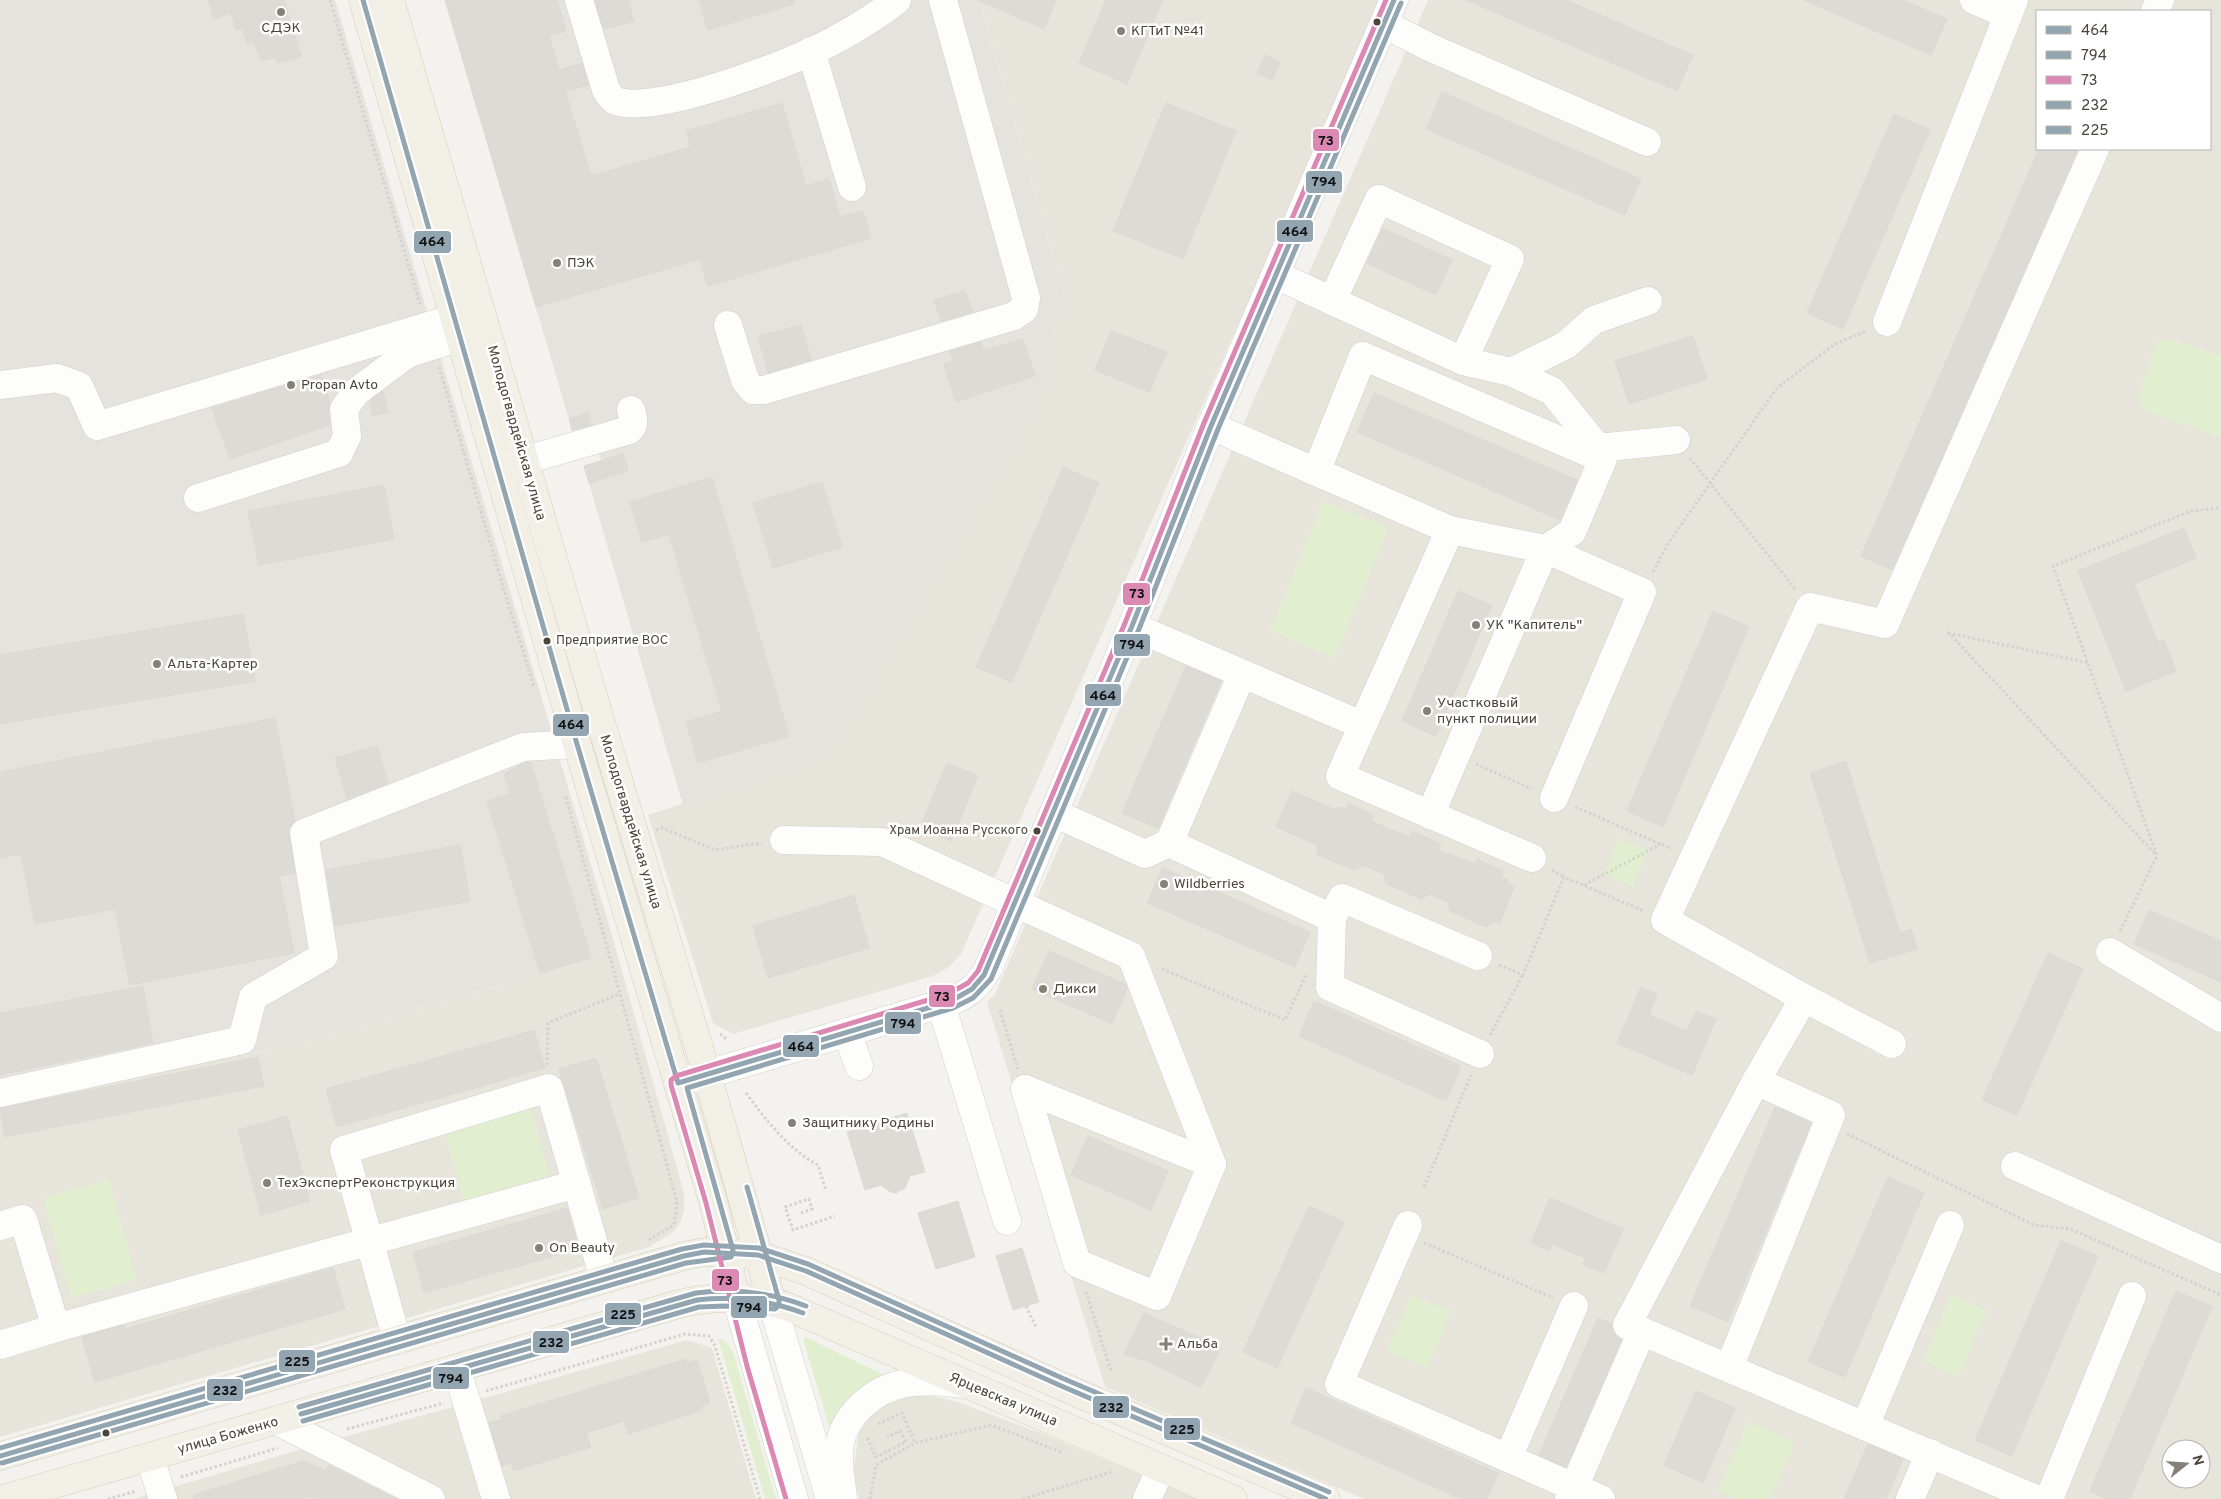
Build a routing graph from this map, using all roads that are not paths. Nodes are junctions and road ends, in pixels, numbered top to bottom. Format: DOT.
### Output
graph roads {
  1 [pos="362,0"];
  2 [pos="390,0"];
  3 [pos="579,0"];
  4 [pos="897,0"];
  5 [pos="943,0"];
  6 [pos="1974,0"];
  7 [pos="2011,8"];
  8 [pos="1389,12"];
  9 [pos="811,51"];
  10 [pos="1647,142"];
  11 [pos="2094,150"];
  12 [pos="852,187"];
  13 [pos="1276,275"];
  14 [pos="1332,301"];
  15 [pos="1648,301"];
  16 [pos="1887,322"];
  17 [pos="728,325"];
  18 [pos="457,328"];
  19 [pos="430,336"];
  20 [pos="1463,362"];
  21 [pos="1511,372"];
  22 [pos="0,385"];
  23 [pos="631,410"];
  24 [pos="1212,426"];
  25 [pos="1676,440"];
  26 [pos="524,460"];
  27 [pos="498,468"];
  28 [pos="1316,472"];
  29 [pos="198,498"];
  30 [pos="1450,530"];
  31 [pos="1545,549"];
  32 [pos="1132,626"];
  33 [pos="1242,674"];
  34 [pos="1362,725"];
  35 [pos="577,744"];
  36 [pos="1554,798"];
  37 [pos="1054,814"];
  38 [pos="1430,815"];
  39 [pos="784,840"];
  40 [pos="1169,843"];
  41 [pos="1532,858"];
  42 [pos="1016,903"];
  43 [pos="1332,918"];
  44 [pos="2110,952"];
  45 [pos="1478,956"];
  46 [pos="1804,998"];
  47 [pos="941,1004"];
  48 [pos="2221,1018"];
  49 [pos="848,1032"];
  50 [pos="1892,1044"];
  51 [pos="1480,1054"];
  52 [pos="858,1066"];
  53 [pos="707,1074"];
  54 [pos="1756,1081"];
  55 [pos="678,1083"];
  56 [pos="0,1093"];
  57 [pos="1212,1164"];
  58 [pos="2015,1166"];
  59 [pos="577,1184"];
  60 [pos="1007,1221"];
  61 [pos="1950,1224"];
  62 [pos="0,1226"];
  63 [pos="1405,1230"];
  64 [pos="370,1243"];
  65 [pos="726,1252"];
  66 [pos="758,1255"];
  67 [pos="2221,1259"];
  68 [pos="604,1278"];
  69 [pos="2132,1296"];
  70 [pos="736,1297"];
  71 [pos="772,1302"];
  72 [pos="1574,1306"];
  73 [pos="56,1328"];
  74 [pos="1642,1331"];
  75 [pos="397,1340"];
  76 [pos="0,1346"];
  77 [pos="1729,1368"];
  78 [pos="457,1370"];
  79 [pos="964,1384"];
  80 [pos="277,1421"];
  81 [pos="1865,1426"];
  82 [pos="1930,1454"];
  83 [pos="0,1456"];
  84 [pos="150,1458"];
  85 [pos="1508,1458"];
  86 [pos="1161,1468"];
  87 [pos="161,1492"];
  88 [pos="1572,1493"];
  89 [pos="3,1499"];
  90 [pos="431,1499"];
  91 [pos="496,1499"];
  92 [pos="794,1499"];
  93 [pos="830,1499"];
  94 [pos="843,1499"];
  95 [pos="1147,1499"];
  96 [pos="1233,1499"];
  97 [pos="1326,1499"];
  98 [pos="1601,1499"];
  99 [pos="1910,1499"];
  100 [pos="2036,1499"];
  101 [pos="2049,1499"];
  1 -- 18 [label="main road, Молодогвардейская улица"];
  2 -- 26 [label="main road, Молодогвардейская улица"];
  3 -- 9 [label="street"];
  4 -- 9 [label="street"];
  5 -- 17 [label="street"];
  6 -- 7 [label="street"];
  7 -- 16 [label="street"];
  8 -- 10 [label="street"];
  8 -- 13 [label="street"];
  9 -- 12 [label="street"];
  11 -- 46 [label="street"];
  13 -- 14 [label="street"];
  13 -- 24 [label="street"];
  14 -- 20 [label="street"];
  14 -- 20 [label="street"];
  15 -- 21 [label="street"];
  18 -- 19 [label="street"];
  18 -- 27 [label="main road, Молодогвардейская улица"];
  19 -- 22 [label="street"];
  19 -- 29 [label="street"];
  20 -- 21 [label="street"];
  21 -- 25 [label="street"];
  23 -- 26 [label="street"];
  24 -- 28 [label="street"];
  24 -- 32 [label="street"];
  26 -- 27 [label="street"];
  26 -- 53 [label="main road, Молодогвардейская улица"];
  27 -- 35 [label="main road, Молодогвардейская улица"];
  28 -- 30 [label="street"];
  28 -- 31 [label="street"];
  30 -- 31 [label="street"];
  30 -- 34 [label="street"];
  31 -- 36 [label="street"];
  31 -- 38 [label="street"];
  32 -- 33 [label="street"];
  32 -- 37 [label="street"];
  33 -- 34 [label="street"];
  33 -- 40 [label="street"];
  34 -- 38 [label="street"];
  35 -- 55 [label="main road, Молодогвардейская улица"];
  35 -- 56 [label="street"];
  37 -- 40 [label="street"];
  37 -- 42 [label="street"];
  38 -- 41 [label="street"];
  39 -- 42 [label="street"];
  40 -- 43 [label="street"];
  42 -- 47 [label="street"];
  42 -- 57 [label="street"];
  43 -- 45 [label="street"];
  43 -- 51 [label="street"];
  44 -- 48 [label="street"];
  46 -- 50 [label="street"];
  46 -- 54 [label="street"];
  47 -- 49 [label="street"];
  47 -- 60 [label="street"];
  49 -- 52 [label="street"];
  49 -- 53 [label="street"];
  53 -- 55 [label="street"];
  53 -- 66 [label="main road, Молодогвардейская улица"];
  54 -- 74 [label="street"];
  54 -- 77 [label="street"];
  55 -- 65 [label="main road, Молодогвардейская улица"];
  57 -- 57 [label="street"];
  58 -- 67 [label="street"];
  59 -- 64 [label="street"];
  59 -- 64 [label="street"];
  59 -- 68 [label="street"];
  61 -- 81 [label="street"];
  62 -- 73 [label="street"];
  63 -- 85 [label="street"];
  64 -- 73 [label="street"];
  64 -- 75 [label="street"];
  65 -- 66 [label="main road"];
  65 -- 68 [label="main road"];
  65 -- 70 [label="main road, Молодогвардейская улица"];
  66 -- 71 [label="main road, Молодогвардейская улица"];
  66 -- 97 [label="main road"];
  68 -- 75 [label="main road"];
  69 -- 101 [label="street"];
  70 -- 71 [label="main road, улица Боженко"];
  70 -- 78 [label="main road, улица Боженко"];
  70 -- 92 [label="street, Молодогвардейская улица"];
  71 -- 79 [label="main road, Ярцевская улица"];
  71 -- 93 [label="street, Молодогвардейская улица"];
  72 -- 85 [label="street"];
  73 -- 76 [label="street"];
  74 -- 77 [label="street"];
  74 -- 88 [label="street"];
  75 -- 83 [label="main road"];
  77 -- 81 [label="street"];
  78 -- 80 [label="main road, улица Боженко"];
  78 -- 91 [label="street"];
  79 -- 86 [label="main road, Ярцевская улица"];
  79 -- 94 [label="street"];
  80 -- 84 [label="main road, улица Боженко"];
  80 -- 90 [label="street"];
  81 -- 82 [label="street"];
  82 -- 99 [label="street"];
  82 -- 100 [label="street"];
  84 -- 87 [label="street"];
  84 -- 89 [label="main road, улица Боженко"];
  85 -- 88 [label="street"];
  86 -- 95 [label="street"];
  86 -- 96 [label="main road, Ярцевская улица"];
  88 -- 98 [label="street"];
}
